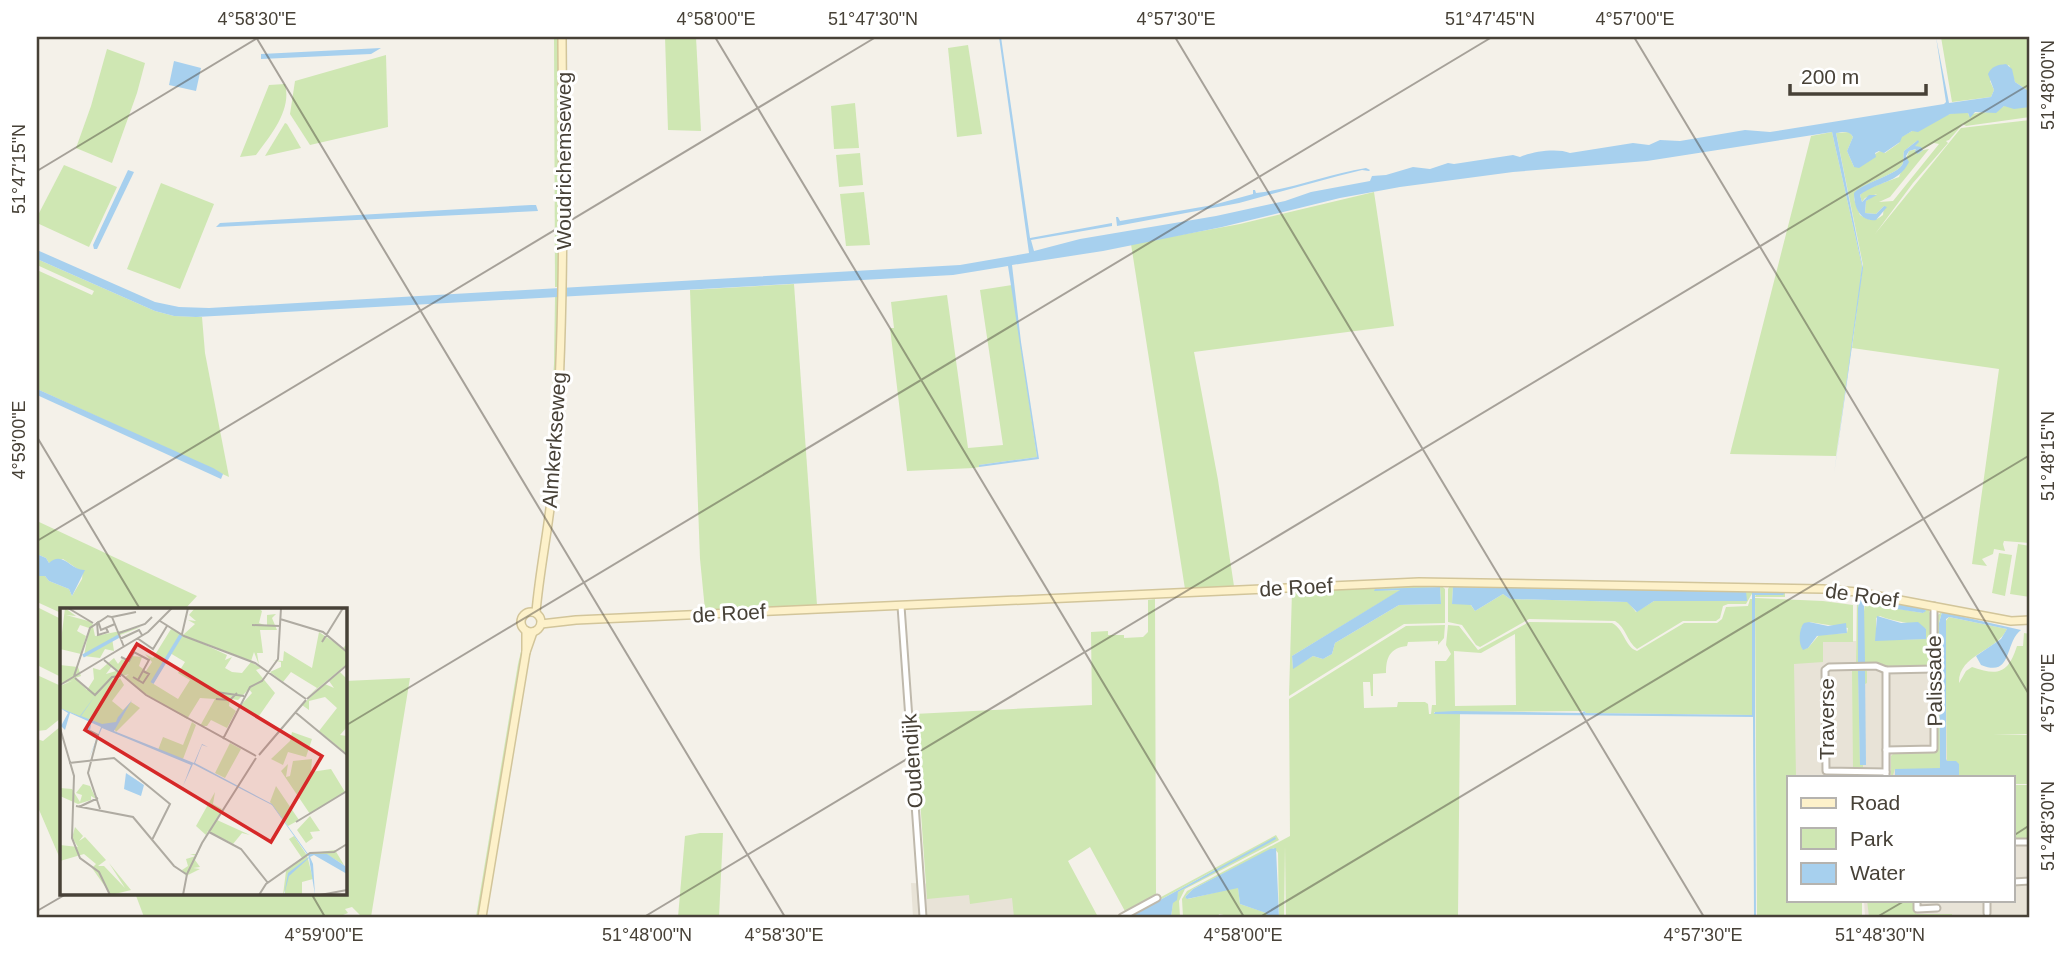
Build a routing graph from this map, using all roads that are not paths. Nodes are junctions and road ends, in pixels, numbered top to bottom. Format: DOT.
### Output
graph roads {
  1 [pos="562,37"];
  2 [pos="564,285"];
  3 [pos="901,606"];
  4 [pos="1934,606"];
  5 [pos="537,617"];
  6 [pos="2030,620"];
  7 [pos="529,631"];
  8 [pos="1934,669"];
  9 [pos="1886,670"];
  10 [pos="1886,750"];
  11 [pos="1886,774"];
  12 [pos="1157,898"];
  13 [pos="1917,902"];
  14 [pos="1987,902"];
  15 [pos="1937,908"];
  16 [pos="1987,913"];
  17 [pos="482,917"];
  18 [pos="923,917"];
  19 [pos="1122,917"];
  1 -- 2 [label="street, Woudrichemseweg"];
  2 -- 5 [label="street, Almkerkseweg"];
  3 -- 4 [label="street, de Roef"];
  3 -- 5 [label="street, de Roef"];
  3 -- 18 [label="street, Oudendijk"];
  4 -- 6 [label="street, de Roef"];
  4 -- 8 [label="street, Palissade"];
  5 -- 7 [label="street"];
  5 -- 7 [label="street, Almkerkseweg"];
  7 -- 17 [label="street"];
  8 -- 9 [label="street"];
  8 -- 10 [label="street, Palissade"];
  9 -- 10 [label="street"];
  9 -- 11 [label="street, Traverse"];
  10 -- 11 [label="street"];
  12 -- 19 [label="street"];
  13 -- 15 [label="street"];
  14 -- 16 [label="street"];
}
